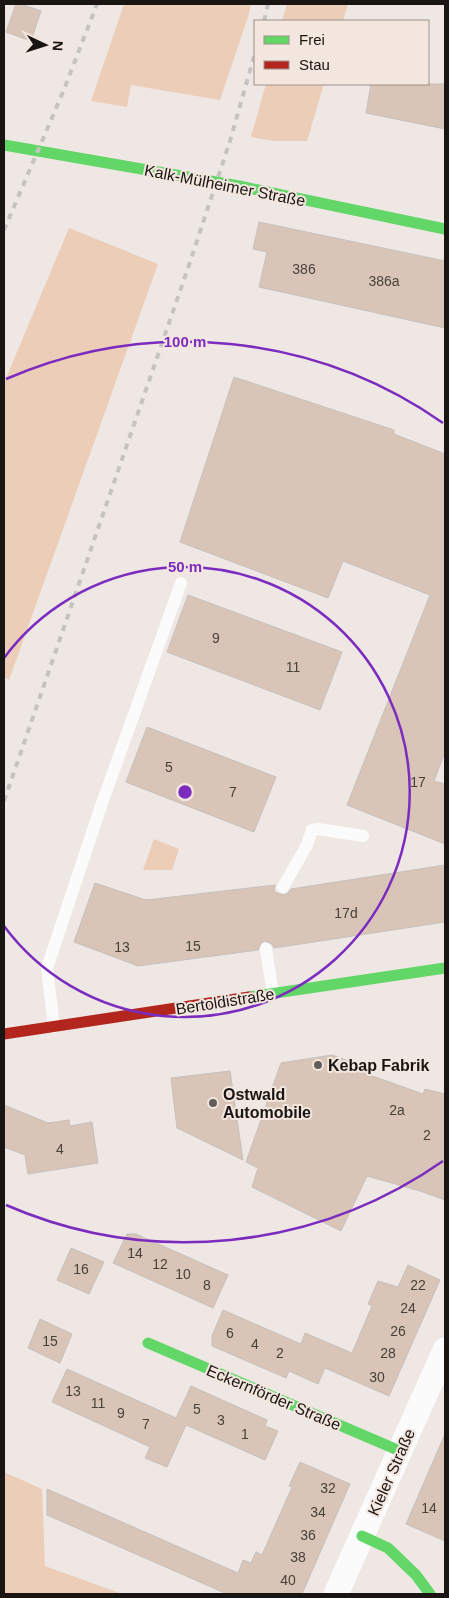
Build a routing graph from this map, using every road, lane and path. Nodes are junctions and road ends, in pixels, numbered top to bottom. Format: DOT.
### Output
graph roads {
  1 [pos="4,145"];
  2 [pos="445,229"];
  3 [pos="181,583"];
  4 [pos="363,836"];
  5 [pos="283,887"];
  6 [pos="266,949"];
  7 [pos="445,968"];
  8 [pos="273,994"];
  9 [pos="54,1027"];
  10 [pos="4,1034"];
  11 [pos="148,1343"];
  12 [pos="445,1350"];
  13 [pos="400,1451"];
  14 [pos="362,1536"];
  15 [pos="336,1594"];
  16 [pos="430,1594"];
  1 -- 2 [label="street, Kalk-Mülheimer Straße"];
  3 -- 9 [label="lane"];
  4 -- 5 [label="lane"];
  6 -- 8 [label="lane"];
  7 -- 8 [label="street, Bertoldistraße"];
  8 -- 9 [label="street, Bertoldistraße"];
  9 -- 10 [label="street, Bertoldistraße"];
  11 -- 13 [label="street, Eckernförder Straße"];
  12 -- 13 [label="street, Kieler Straße"];
  13 -- 14 [label="street, Kieler Straße"];
  14 -- 15 [label="street, Kieler Straße"];
  14 -- 16 [label="street"];
}
